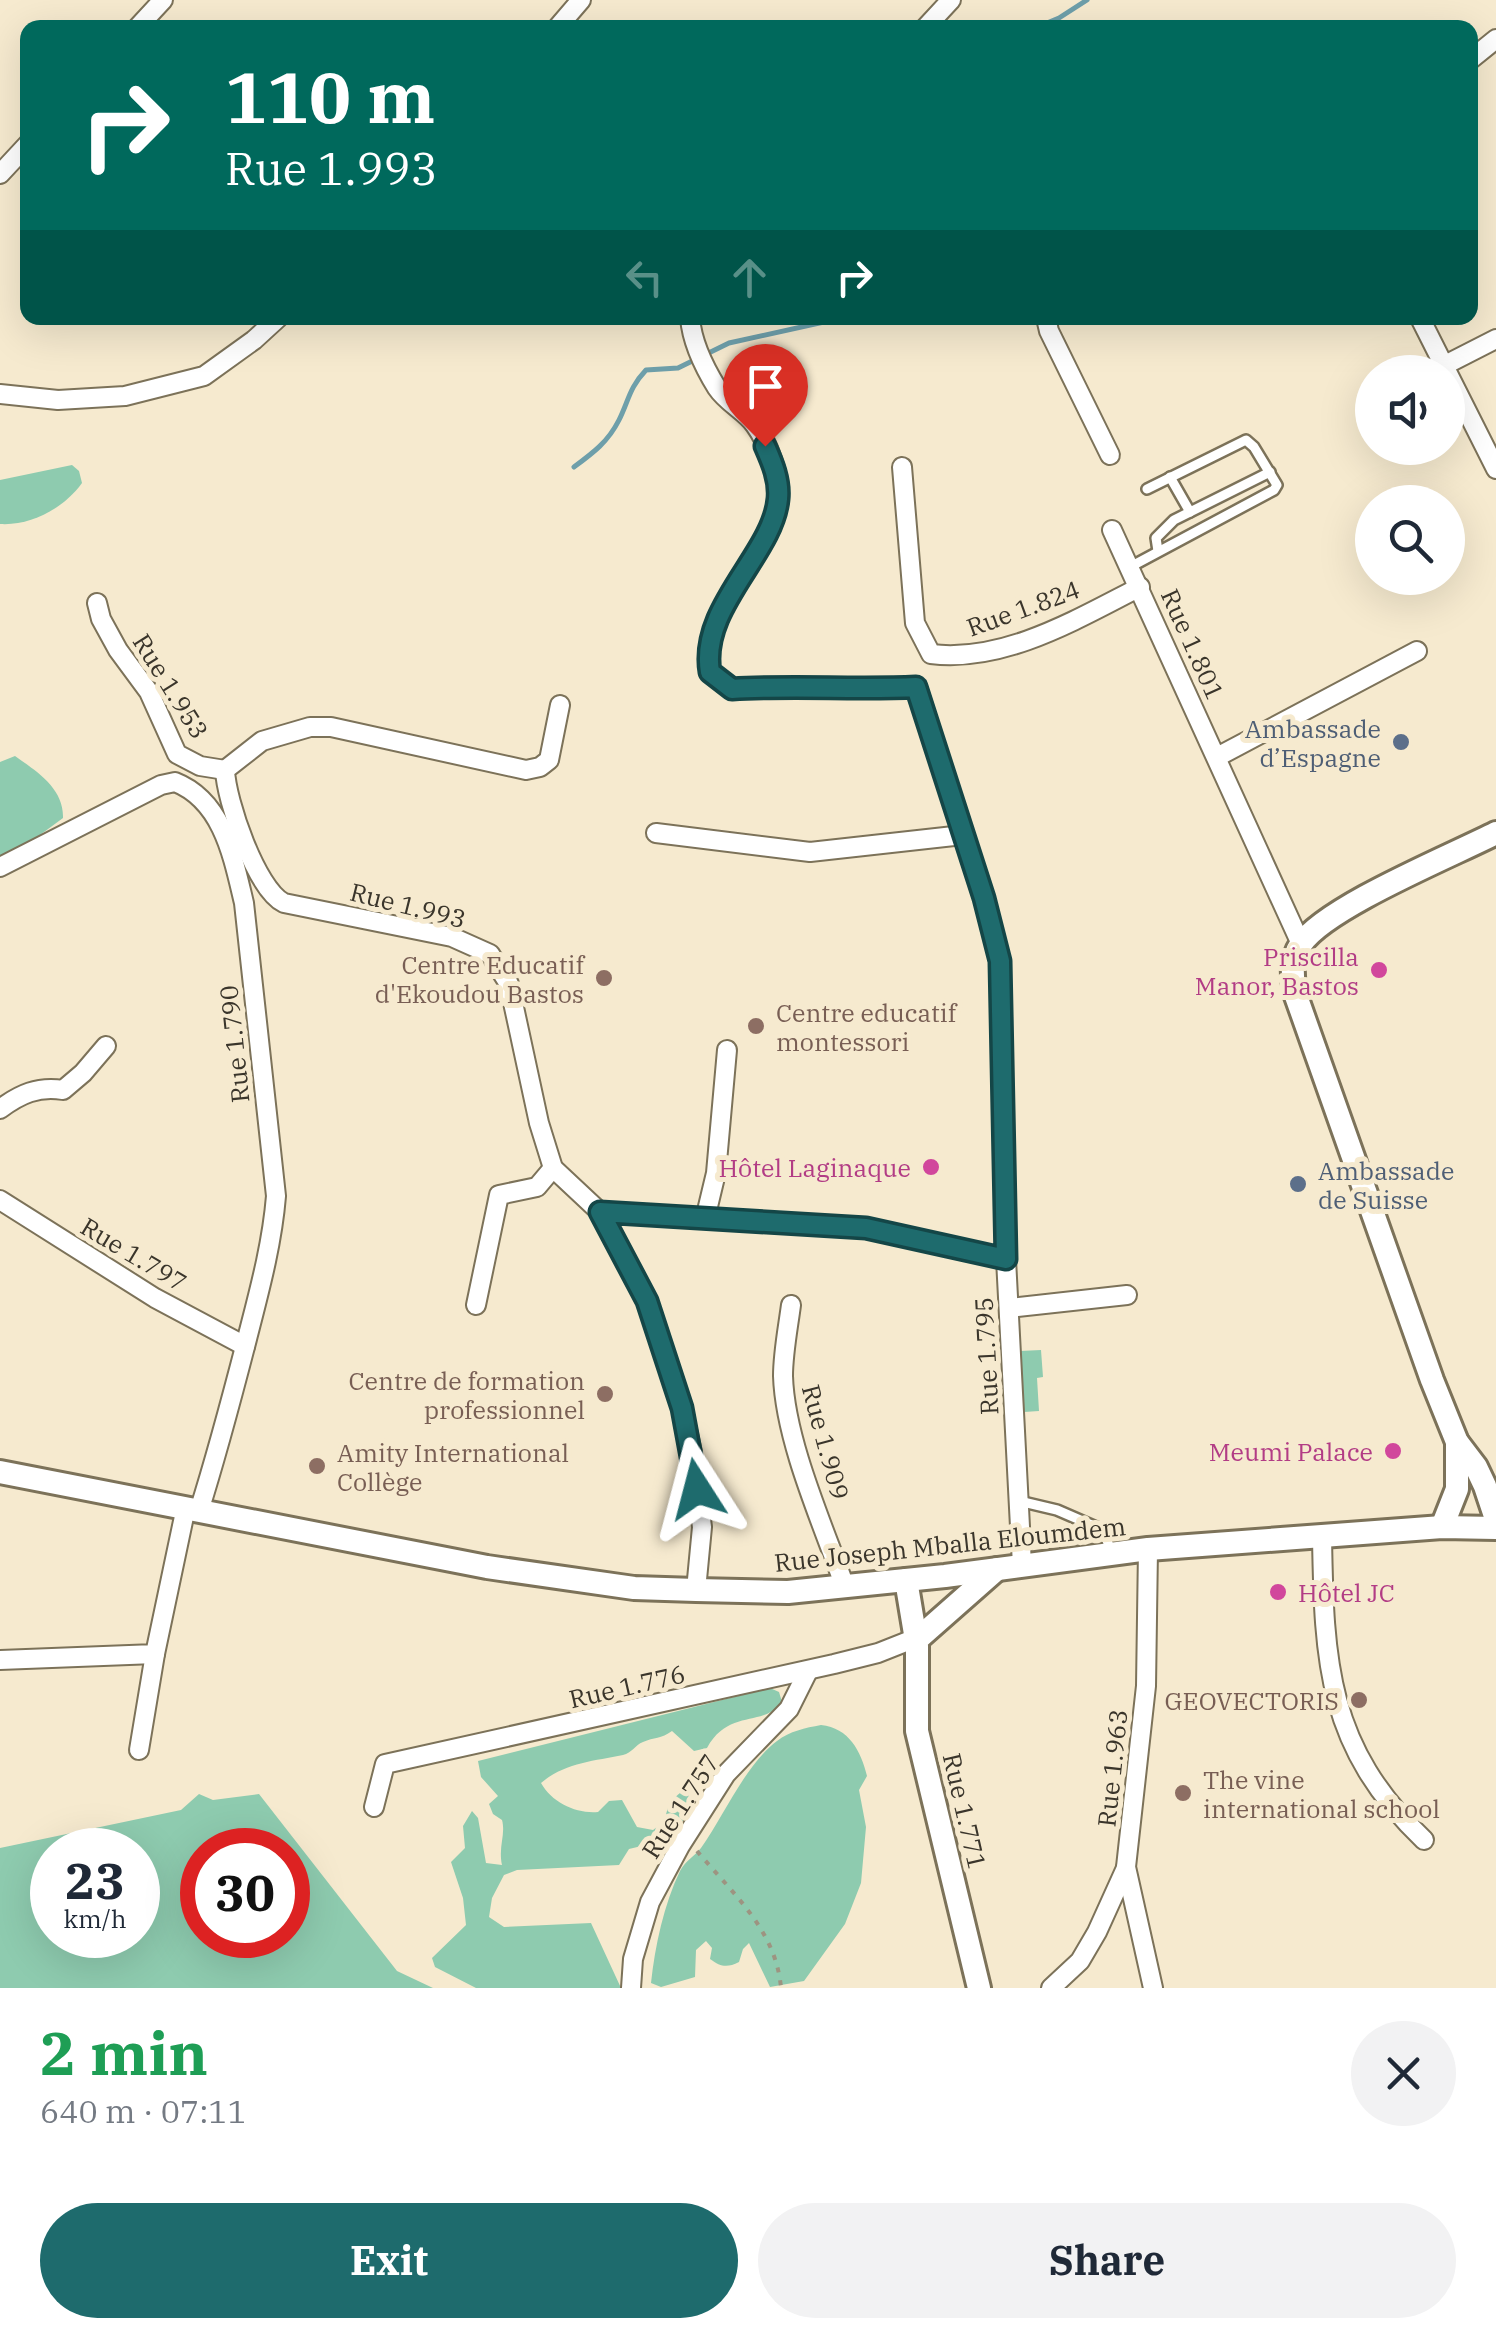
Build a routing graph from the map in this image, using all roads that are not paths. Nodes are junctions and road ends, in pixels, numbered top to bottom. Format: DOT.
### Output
graph roads {
  1 [pos="582,0"];
  2 [pos="950,0"];
  3 [pos="563,20"];
  4 [pos="931,20"];
  5 [pos="20,153"];
  6 [pos="0,174"];
  7 [pos="270,325"];
  8 [pos="1048,325"];
  9 [pos="1424,325"];
  10 [pos="691,327"];
  11 [pos="1496,338"];
  12 [pos="1440,355"];
  13 [pos="1465,355"];
  14 [pos="0,394"];
  15 [pos="1465,405"];
  16 [pos="1110,455"];
  17 [pos="902,467"];
  18 [pos="1496,469"];
  19 [pos="1270,472"];
  20 [pos="1170,478"];
  21 [pos="1147,489"];
  22 [pos="1190,512"];
  23 [pos="1112,530"];
  24 [pos="1158,552"];
  25 [pos="1130,566"];
  26 [pos="1140,587"];
  27 [pos="96,603"];
  28 [pos="1417,651"];
  29 [pos="931,654"];
  30 [pos="916,687"];
  31 [pos="560,704"];
  32 [pos="1217,757"];
  33 [pos="226,770"];
  34 [pos="656,833"];
  35 [pos="1496,834"];
  36 [pos="963,835"];
  37 [pos="0,867"];
  38 [pos="270,894"];
  39 [pos="244,903"];
  40 [pos="1301,944"];
  41 [pos="106,1046"];
  42 [pos="727,1050"];
  43 [pos="0,1109"];
  44 [pos="553,1168"];
  45 [pos="0,1200"];
  46 [pos="600,1212"];
  47 [pos="705,1218"];
  48 [pos="1006,1259"];
  49 [pos="1127,1295"];
  50 [pos="476,1305"];
  51 [pos="791,1306"];
  52 [pos="1009,1308"];
  53 [pos="246,1346"];
  54 [pos="1458,1442"];
  55 [pos="0,1472"];
  56 [pos="1486,1473"];
  57 [pos="1019,1502"];
  58 [pos="193,1509"];
  59 [pos="1496,1520"];
  60 [pos="1442,1527"];
  61 [pos="1496,1528"];
  62 [pos="1322,1536"];
  63 [pos="1148,1550"];
  64 [pos="1112,1554"];
  65 [pos="1022,1566"];
  66 [pos="996,1569"];
  67 [pos="945,1576"];
  68 [pos="906,1580"];
  69 [pos="845,1587"];
  70 [pos="696,1590"];
  71 [pos="918,1640"];
  72 [pos="155,1654"];
  73 [pos="0,1660"];
  74 [pos="808,1670"];
  75 [pos="139,1750"];
  76 [pos="374,1807"];
  77 [pos="1424,1840"];
  78 [pos="1126,1867"];
  79 [pos="631,1988"];
  80 [pos="979,1988"];
  81 [pos="1051,1988"];
  82 [pos="1153,1988"];
  1 -- 3 [label="street"];
  2 -- 4 [label="street"];
  5 -- 6 [label="street"];
  7 -- 14 [label="street"];
  8 -- 16 [label="street"];
  9 -- 12 [label="street"];
  10 -- 30 [label="street"];
  11 -- 13 [label="street"];
  15 -- 18 [label="street"];
  17 -- 29 [label="street"];
  19 -- 20 [label="lane"];
  19 -- 22 [label="lane"];
  19 -- 24 [label="lane"];
  20 -- 21 [label="lane"];
  20 -- 22 [label="lane"];
  22 -- 24 [label="lane"];
  23 -- 25 [label="street, Rue 1.801"];
  24 -- 25 [label="lane"];
  25 -- 26 [label="street, Rue 1.801"];
  26 -- 29 [label="street, Rue 1.824"];
  26 -- 32 [label="street, Rue 1.801"];
  27 -- 33 [label="street, Rue 1.953"];
  28 -- 32 [label="street"];
  29 -- 30 [label="street"];
  30 -- 36 [label="street, Rue 1.795"];
  31 -- 33 [label="street"];
  32 -- 40 [label="street, Rue 1.801"];
  33 -- 38 [label="street"];
  34 -- 36 [label="street"];
  35 -- 40 [label="main road"];
  36 -- 48 [label="street, Rue 1.795"];
  37 -- 39 [label="street, Rue 1.790"];
  38 -- 39 [label="street"];
  38 -- 44 [label="street, Rue 1.993"];
  39 -- 53 [label="street, Rue 1.790"];
  40 -- 54 [label="main road"];
  41 -- 43 [label="street"];
  42 -- 47 [label="street"];
  44 -- 46 [label="street, Rue 1.993"];
  44 -- 50 [label="street"];
  45 -- 53 [label="street, Rue 1.797"];
  46 -- 47 [label="street"];
  46 -- 70 [label="street, Rue 1.993"];
  47 -- 48 [label="street"];
  48 -- 52 [label="street, Rue 1.795"];
  49 -- 52 [label="street"];
  51 -- 69 [label="street, Rue 1.909"];
  52 -- 57 [label="street, Rue 1.795"];
  53 -- 58 [label="street, Rue 1.790"];
  54 -- 56 [label="main road"];
  54 -- 60 [label="main road"];
  55 -- 58 [label="main road, Rue Joseph Mballa Eloumdem"];
  56 -- 59 [label="main road"];
  57 -- 64 [label="lane"];
  57 -- 65 [label="street, Rue 1.795"];
  58 -- 70 [label="main road, Rue Joseph Mballa Eloumdem"];
  58 -- 72 [label="street, Rue 1.790"];
  60 -- 61 [label="main road, Rue Joseph Mballa Eloumdem"];
  60 -- 62 [label="main road, Rue Joseph Mballa Eloumdem"];
  62 -- 63 [label="main road, Rue Joseph Mballa Eloumdem"];
  62 -- 77 [label="street"];
  63 -- 64 [label="main road, Rue Joseph Mballa Eloumdem"];
  63 -- 78 [label="street, Rue 1.963"];
  64 -- 65 [label="main road, Rue Joseph Mballa Eloumdem"];
  65 -- 66 [label="main road, Rue Joseph Mballa Eloumdem"];
  66 -- 67 [label="main road, Rue Joseph Mballa Eloumdem"];
  66 -- 71 [label="main road"];
  67 -- 68 [label="main road, Rue Joseph Mballa Eloumdem"];
  67 -- 71 [label="main road, Rue 1.771"];
  68 -- 69 [label="main road, Rue Joseph Mballa Eloumdem"];
  68 -- 71 [label="main road, Rue 1.771"];
  69 -- 70 [label="main road, Rue Joseph Mballa Eloumdem"];
  71 -- 74 [label="street, Rue 1.776"];
  71 -- 80 [label="main road, Rue 1.771"];
  72 -- 73 [label="street"];
  72 -- 75 [label="street, Rue 1.790"];
  74 -- 76 [label="street, Rue 1.776"];
  74 -- 79 [label="street, Rue 1.757"];
  78 -- 81 [label="street"];
  78 -- 82 [label="street, Rue 1.963"];
}
